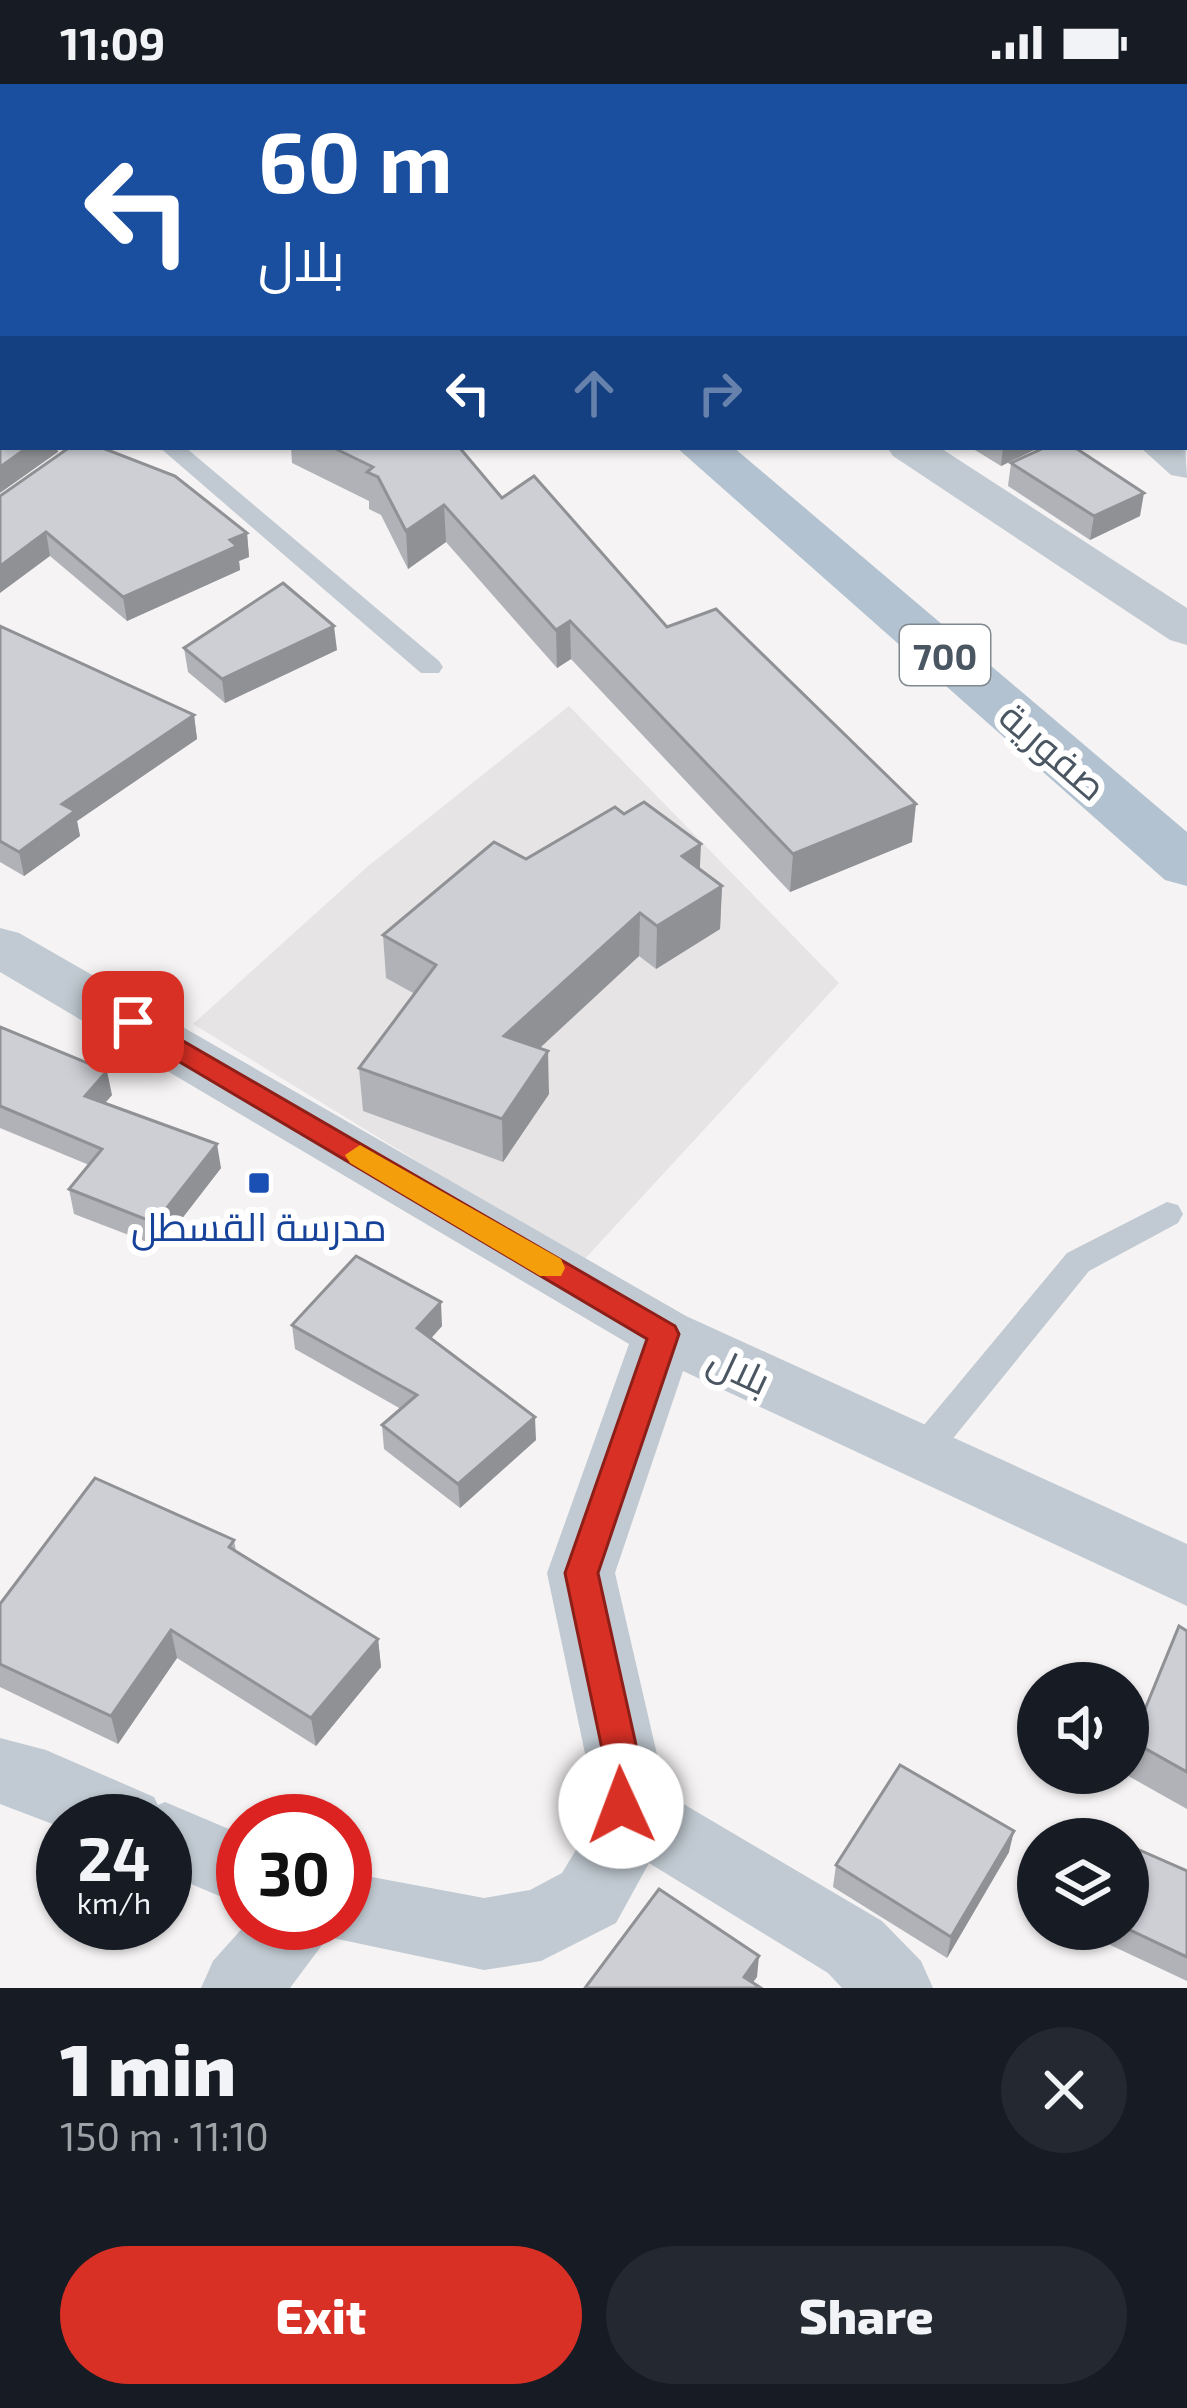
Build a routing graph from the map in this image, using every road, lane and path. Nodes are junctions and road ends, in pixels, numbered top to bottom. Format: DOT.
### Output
graph roads {
  1 [pos="174,450"];
  2 [pos="705,450"];
  3 [pos="757,450"];
  4 [pos="915,450"];
  5 [pos="1187,629"];
  6 [pos="430,667"];
  7 [pos="1187,813"];
  8 [pos="1187,865"];
  9 [pos="0,947"];
  10 [pos="1167,1214"];
  11 [pos="664,1334"];
  12 [pos="921,1453"];
  13 [pos="1187,1576"];
  14 [pos="0,1771"];
  15 [pos="66,1794"];
  16 [pos="621,1806"];
  17 [pos="372,1912"];
  18 [pos="273,1950"];
  19 [pos="240,1988"];
  20 [pos="894,1988"];
  1 -- 6 [label="lane"];
  2 -- 8 [label="main road, صفورية / 700"];
  3 -- 7 [label="main road, صفورية / 700"];
  4 -- 5 [label="street"];
  9 -- 11 [label="street, بلال"];
  10 -- 12 [label="lane"];
  11 -- 12 [label="street, بلال"];
  11 -- 16 [label="street"];
  12 -- 13 [label="street, بلال"];
  14 -- 15 [label="street"];
  16 -- 17 [label="street"];
  16 -- 20 [label="street"];
  18 -- 19 [label="street"];
}
